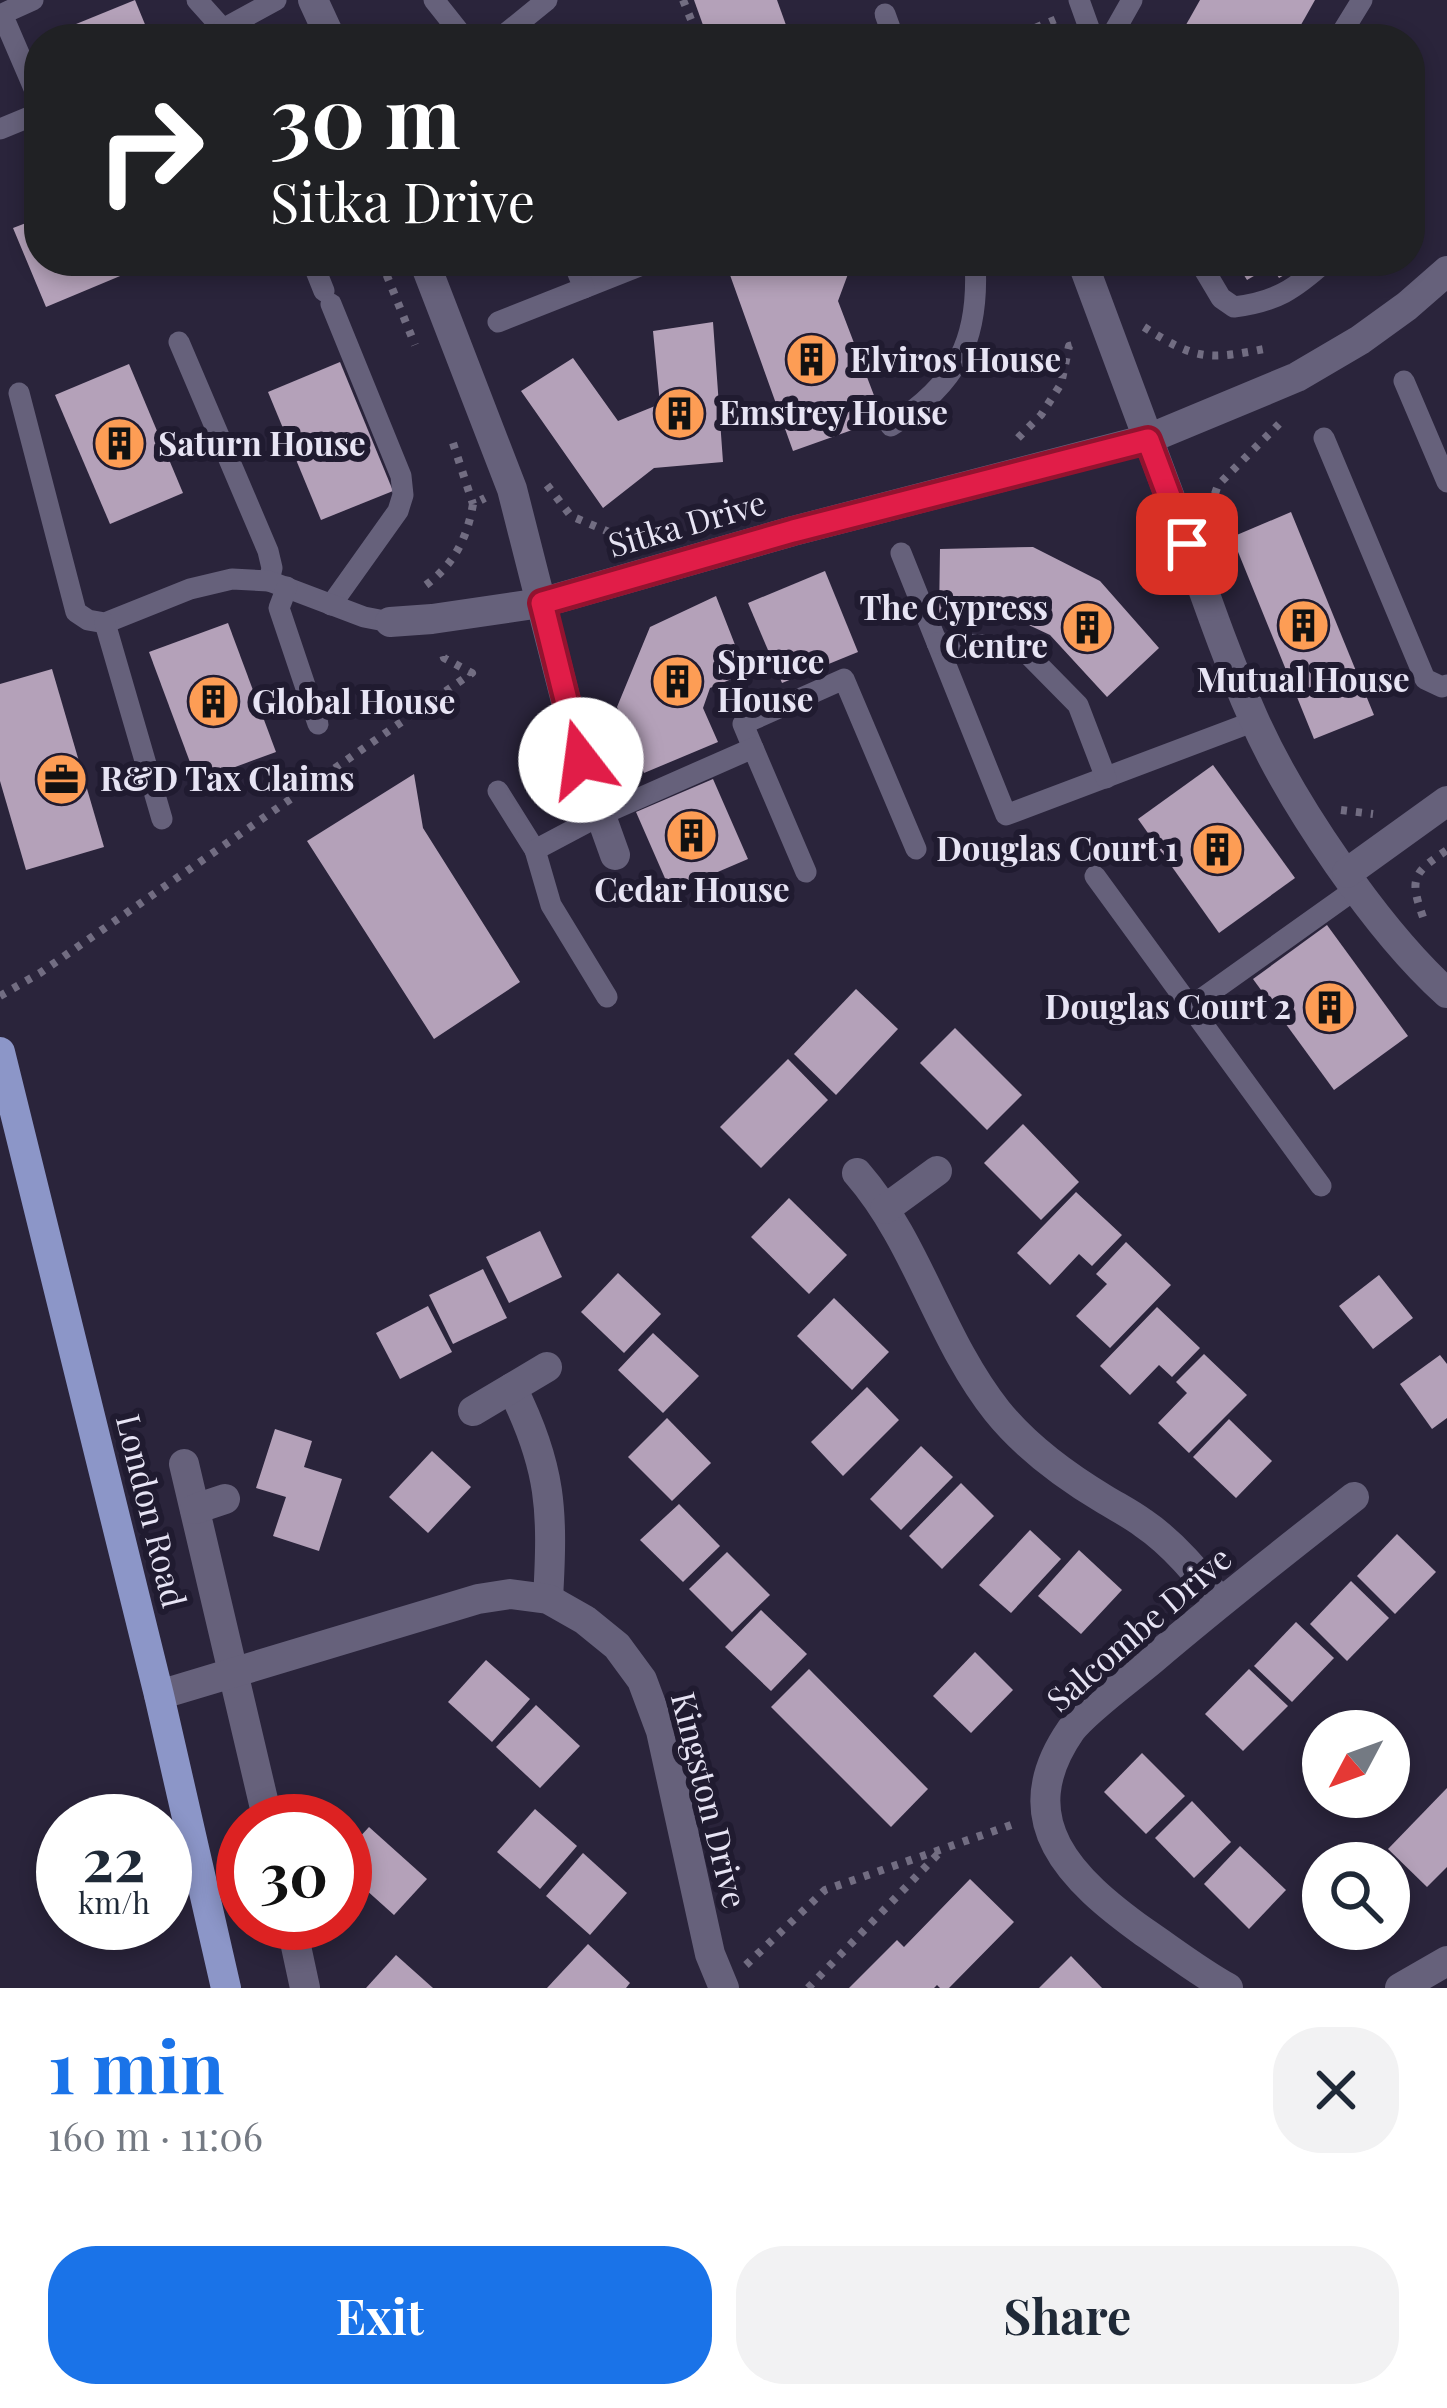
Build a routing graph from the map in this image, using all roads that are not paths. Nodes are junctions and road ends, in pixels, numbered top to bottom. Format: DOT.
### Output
graph roads {
  1 [pos="33,0"];
  2 [pos="196,0"];
  3 [pos="276,0"];
  4 [pos="434,0"];
  5 [pos="547,0"];
  6 [pos="886,14"];
  7 [pos="216,24"];
  8 [pos="239,24"];
  9 [pos="453,24"];
  10 [pos="517,24"];
  11 [pos="890,24"];
  12 [pos="24,65"];
  13 [pos="1447,271"];
  14 [pos="318,276"];
  15 [pos="430,276"];
  16 [pos="579,276"];
  17 [pos="614,276"];
  18 [pos="976,276"];
  19 [pos="1088,276"];
  20 [pos="1208,276"];
  21 [pos="1308,276"];
  22 [pos="584,288"];
  23 [pos="498,322"];
  24 [pos="179,342"];
  25 [pos="1404,381"];
  26 [pos="19,393"];
  27 [pos="891,426"];
  28 [pos="1324,438"];
  29 [pos="1148,440"];
  30 [pos="1447,482"];
  31 [pos="901,553"];
  32 [pos="278,584"];
  33 [pos="542,603"];
  34 [pos="331,605"];
  35 [pos="105,622"];
  36 [pos="390,622"];
  37 [pos="937,643"];
  38 [pos="1447,685"];
  39 [pos="1255,721"];
  40 [pos="318,724"];
  41 [pos="753,748"];
  42 [pos="1106,778"];
  43 [pos="498,791"];
  44 [pos="1447,801"];
  45 [pos="601,815"];
  46 [pos="162,819"];
  47 [pos="916,849"];
  48 [pos="535,850"];
  49 [pos="615,855"];
  50 [pos="806,872"];
  51 [pos="1094,876"];
  52 [pos="1352,880"];
  53 [pos="1447,993"];
  54 [pos="607,997"];
  55 [pos="1190,1007"];
  56 [pos="0,1052"];
  57 [pos="937,1172"];
  58 [pos="857,1173"];
  59 [pos="1321,1186"];
  60 [pos="885,1209"];
  61 [pos="547,1366"];
  62 [pos="512,1388"];
  63 [pos="473,1411"];
  64 [pos="184,1464"];
  65 [pos="1354,1497"];
  66 [pos="225,1499"];
  67 [pos="195,1510"];
  68 [pos="548,1599"];
  69 [pos="1220,1602"];
  70 [pos="234,1672"];
  71 [pos="159,1694"];
  72 [pos="262,1794"];
  73 [pos="297,1950"];
  74 [pos="1447,1961"];
  75 [pos="218,1987"];
  76 [pos="724,1987"];
  77 [pos="305,1988"];
  78 [pos="1228,1988"];
  79 [pos="1400,1988"];
  1 -- 12 [label="lane"];
  2 -- 7 [label="lane"];
  3 -- 8 [label="lane"];
  4 -- 9 [label="lane"];
  5 -- 10 [label="lane"];
  6 -- 11 [label="lane"];
  13 -- 29 [label="street, Sitka Drive"];
  14 -- 34 [label="lane"];
  15 -- 33 [label="street"];
  16 -- 22 [label="lane"];
  17 -- 22 [label="lane"];
  18 -- 27 [label="lane"];
  19 -- 29 [label="street"];
  20 -- 21 [label="lane"];
  22 -- 23 [label="lane"];
  24 -- 32 [label="lane"];
  25 -- 30 [label="lane"];
  26 -- 35 [label="lane"];
  28 -- 38 [label="lane"];
  29 -- 33 [label="street, Sitka Drive"];
  29 -- 39 [label="street"];
  31 -- 37 [label="lane"];
  32 -- 34 [label="lane"];
  32 -- 35 [label="lane"];
  32 -- 40 [label="lane"];
  33 -- 36 [label="street, Sitka Drive"];
  33 -- 45 [label="street"];
  34 -- 36 [label="lane"];
  35 -- 46 [label="lane"];
  37 -- 42 [label="lane"];
  37 -- 42 [label="lane"];
  39 -- 42 [label="lane"];
  39 -- 52 [label="street"];
  41 -- 45 [label="lane"];
  41 -- 47 [label="lane"];
  41 -- 50 [label="lane"];
  43 -- 48 [label="lane"];
  44 -- 52 [label="street"];
  45 -- 48 [label="lane"];
  45 -- 49 [label="street"];
  48 -- 54 [label="lane"];
  51 -- 55 [label="lane"];
  52 -- 53 [label="street"];
  52 -- 55 [label="lane"];
  55 -- 59 [label="lane"];
  56 -- 71 [label="main road, London Road"];
  57 -- 60 [label="street"];
  58 -- 60 [label="street"];
  60 -- 69 [label="street"];
  61 -- 62 [label="street"];
  62 -- 63 [label="street"];
  62 -- 68 [label="street"];
  64 -- 67 [label="street"];
  65 -- 69 [label="street, Salcombe Drive"];
  66 -- 67 [label="street"];
  67 -- 70 [label="street"];
  68 -- 70 [label="street"];
  68 -- 76 [label="street, Kingston Drive"];
  69 -- 78 [label="street, Salcombe Drive"];
  70 -- 71 [label="street"];
  70 -- 72 [label="street"];
  71 -- 75 [label="main road, London Road"];
  73 -- 77 [label="street"];
  74 -- 79 [label="street"];
}
